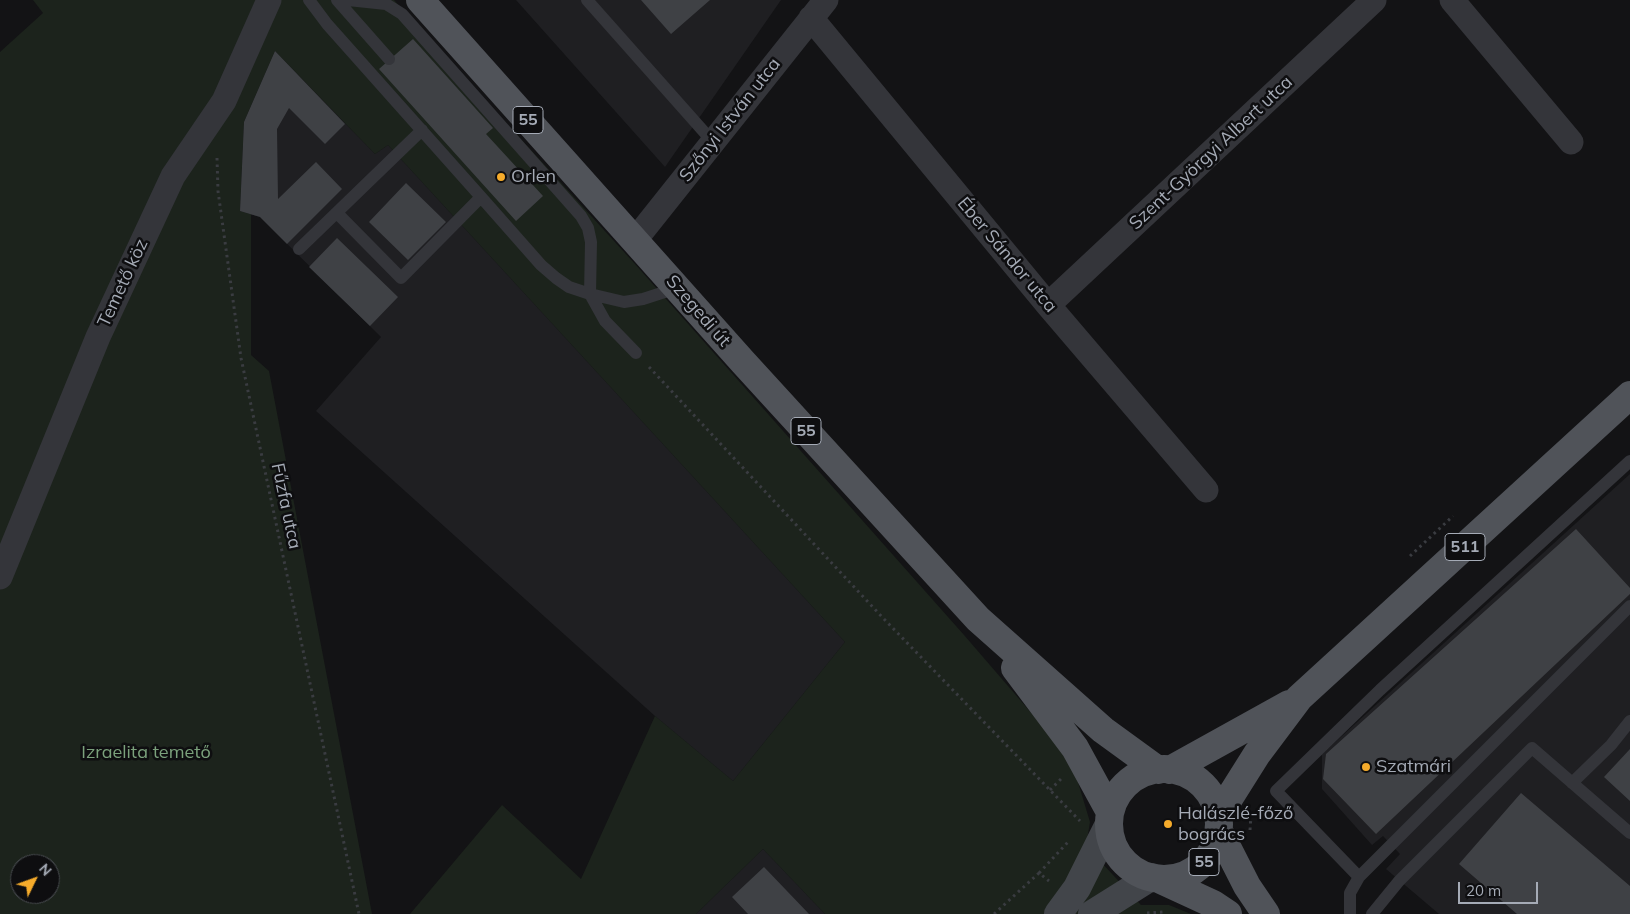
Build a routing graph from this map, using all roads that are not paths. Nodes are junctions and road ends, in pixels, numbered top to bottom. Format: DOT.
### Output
graph roads {
  1 [pos="269,0"];
  2 [pos="309,0"];
  3 [pos="338,0"];
  4 [pos="348,0"];
  5 [pos="420,0"];
  6 [pos="587,0"];
  7 [pos="1374,0"];
  8 [pos="1452,0"];
  9 [pos="819,9"];
  10 [pos="389,59"];
  11 [pos="422,130"];
  12 [pos="713,142"];
  13 [pos="1571,142"];
  14 [pos="481,197"];
  15 [pos="337,213"];
  16 [pos="635,240"];
  17 [pos="299,249"];
  18 [pos="677,288"];
  19 [pos="590,294"];
  20 [pos="1048,306"];
  21 [pos="636,353"];
  22 [pos="1630,395"];
  23 [pos="1630,461"];
  24 [pos="1206,490"];
  25 [pos="0,577"];
  26 [pos="1630,606"];
  27 [pos="978,619"];
  28 [pos="1299,698"];
  29 [pos="1630,721"];
  30 [pos="1164,770"];
  31 [pos="1572,783"];
  32 [pos="1110,818"];
  33 [pos="1218,824"];
  34 [pos="1630,833"];
  35 [pos="1359,877"];
  36 [pos="1156,878"];
  37 [pos="1377,912"];
  38 [pos="1058,914"];
  39 [pos="1092,914"];
  40 [pos="1228,914"];
  41 [pos="1266,914"];
  42 [pos="1350,914"];
  1 -- 25 [label="street, Temető köz"];
  2 -- 11 [label="lane"];
  3 -- 10 [label="lane"];
  4 -- 19 [label="lane"];
  5 -- 16 [label="main road, Szegedi út / 55"];
  6 -- 12 [label="lane"];
  7 -- 20 [label="street, Szent-Györgyi Albert utca"];
  8 -- 13 [label="street"];
  9 -- 12 [label="street, Szőnyi István utca"];
  9 -- 20 [label="street, Éber Sándor utca"];
  11 -- 14 [label="lane"];
  11 -- 15 [label="lane"];
  12 -- 16 [label="street, Szőnyi István utca"];
  14 -- 15 [label="lane"];
  14 -- 19 [label="lane"];
  15 -- 17 [label="lane"];
  16 -- 18 [label="main road, Szegedi út / 55"];
  18 -- 19 [label="lane"];
  18 -- 27 [label="main road, Szegedi út / 55"];
  19 -- 21 [label="lane"];
  20 -- 24 [label="street, Éber Sándor utca"];
  22 -- 28 [label="main road, 511"];
  23 -- 35 [label="lane"];
  26 -- 35 [label="lane"];
  27 -- 30 [label="main road, 55"];
  27 -- 32 [label="main road, 55"];
  28 -- 30 [label="main road, 511"];
  28 -- 33 [label="main road, 511"];
  29 -- 31 [label="lane"];
  30 -- 32 [label="main road"];
  30 -- 33 [label="main road, 55"];
  31 -- 34 [label="lane"];
  31 -- 37 [label="lane"];
  32 -- 36 [label="main road, 55"];
  32 -- 38 [label="main road"];
  33 -- 36 [label="main road, 55"];
  33 -- 41 [label="main road, 55"];
  35 -- 42 [label="lane"];
  36 -- 39 [label="main road"];
  36 -- 40 [label="main road, 55"];
}
